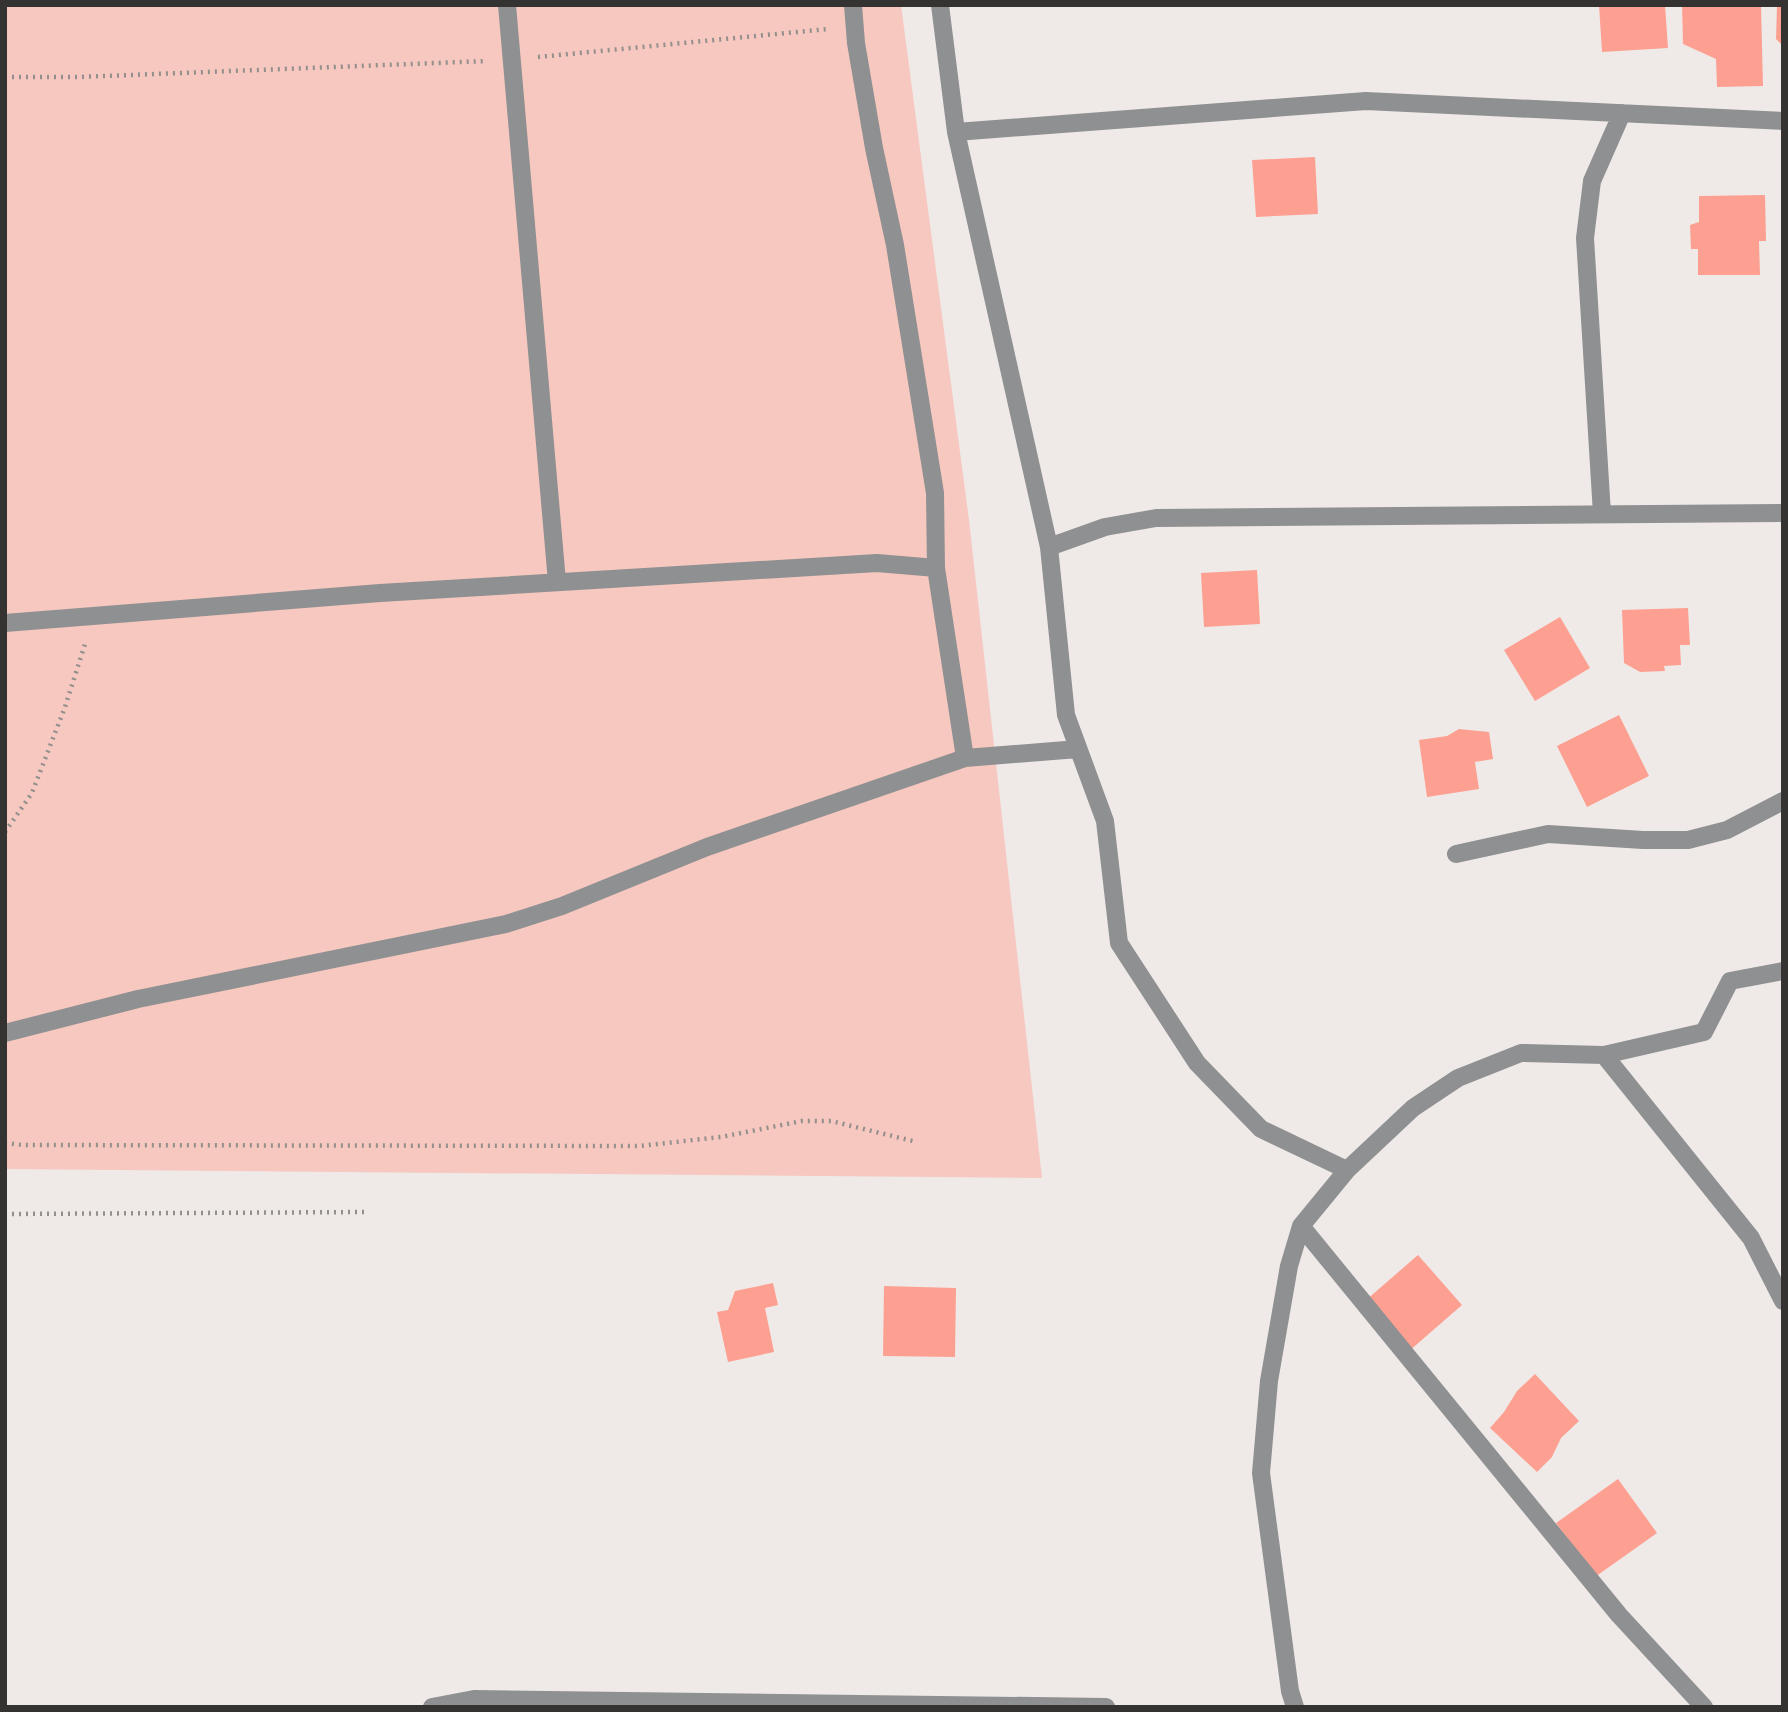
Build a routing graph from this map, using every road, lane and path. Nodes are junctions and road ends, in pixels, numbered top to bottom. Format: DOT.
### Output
graph roads {
  1 [pos="507,5"];
  2 [pos="853,5"];
  3 [pos="940,5"];
  4 [pos="855,26"];
  5 [pos="511,60"];
  6 [pos="5,77"];
  7 [pos="1622,113"];
  8 [pos="1783,121"];
  9 [pos="956,132"];
  10 [pos="1783,513"];
  11 [pos="1602,514"];
  12 [pos="1049,547"];
  13 [pos="936,568"];
  14 [pos="557,582"];
  15 [pos="94,616"];
  16 [pos="5,623"];
  17 [pos="1078,749"];
  18 [pos="965,758"];
  19 [pos="1783,801"];
  20 [pos="5,832"];
  21 [pos="1456,854"];
  22 [pos="1783,971"];
  23 [pos="5,1033"];
  24 [pos="1604,1055"];
  25 [pos="917,1142"];
  26 [pos="5,1143"];
  27 [pos="1347,1170"];
  28 [pos="367,1212"];
  29 [pos="5,1214"];
  30 [pos="1301,1226"];
  31 [pos="1783,1301"];
  32 [pos="832,1704"];
  33 [pos="1023,1706"];
  34 [pos="432,1707"];
  35 [pos="1106,1707"];
  36 [pos="1295,1707"];
  37 [pos="1704,1707"];
  1 -- 5 [label="street"];
  2 -- 4 [label="street"];
  3 -- 9 [label="street"];
  4 -- 5 [label="path"];
  4 -- 13 [label="street"];
  5 -- 6 [label="path"];
  5 -- 14 [label="street"];
  7 -- 8 [label="street"];
  7 -- 9 [label="street"];
  7 -- 11 [label="street"];
  9 -- 12 [label="street"];
  10 -- 11 [label="street"];
  11 -- 12 [label="street"];
  12 -- 17 [label="street"];
  13 -- 14 [label="street"];
  13 -- 18 [label="street"];
  14 -- 15 [label="street"];
  15 -- 16 [label="street"];
  15 -- 20 [label="path"];
  17 -- 18 [label="street"];
  17 -- 27 [label="street"];
  18 -- 23 [label="street"];
  19 -- 21 [label="street"];
  22 -- 24 [label="street"];
  24 -- 27 [label="street"];
  24 -- 31 [label="street"];
  25 -- 26 [label="path"];
  27 -- 30 [label="street"];
  28 -- 29 [label="path"];
  30 -- 36 [label="street"];
  30 -- 37 [label="street"];
  32 -- 33 [label="street"];
  32 -- 34 [label="street"];
  33 -- 35 [label="street"];
}
